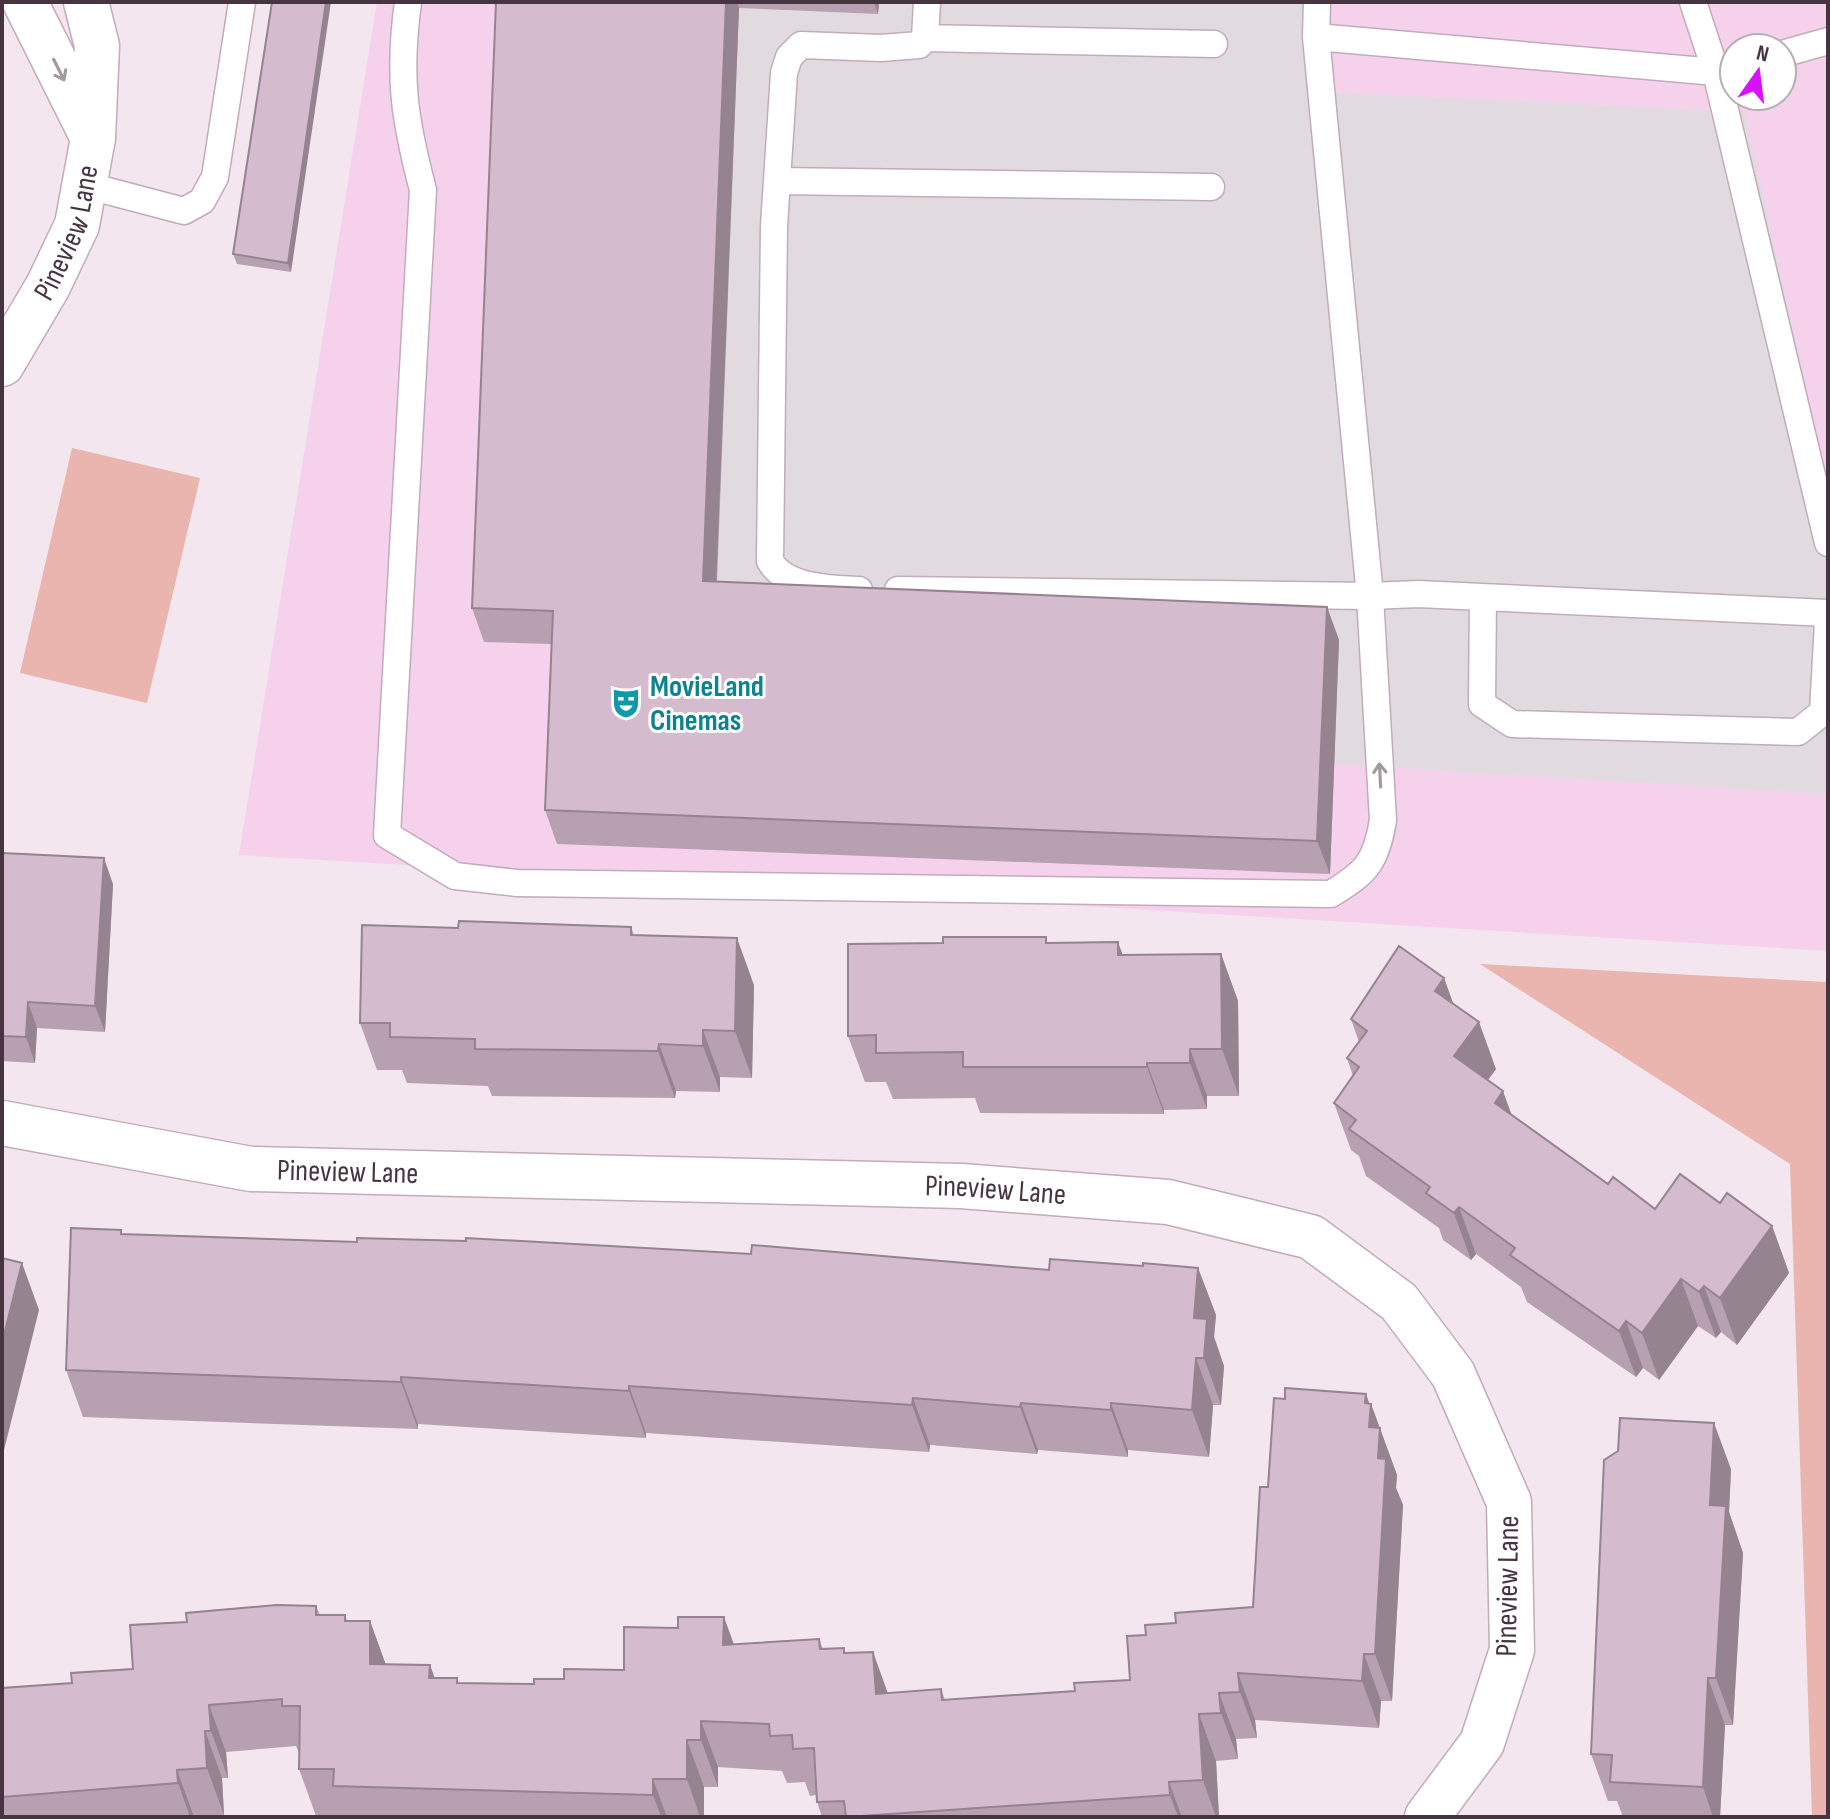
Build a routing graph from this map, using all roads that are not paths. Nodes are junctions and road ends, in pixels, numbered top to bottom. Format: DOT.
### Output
graph roads {
  1 [pos="25,2"];
  2 [pos="86,2"];
  3 [pos="242,2"];
  4 [pos="408,2"];
  5 [pos="927,2"];
  6 [pos="1317,2"];
  7 [pos="1693,2"];
  8 [pos="1316,37"];
  9 [pos="925,38"];
  10 [pos="1828,41"];
  11 [pos="1214,44"];
  12 [pos="1798,49"];
  13 [pos="1718,54"];
  14 [pos="1718,68"];
  15 [pos="1734,112"];
  16 [pos="93,138"];
  17 [pos="777,181"];
  18 [pos="85,185"];
  19 [pos="1211,187"];
  20 [pos="2,364"];
  21 [pos="1828,543"];
  22 [pos="1370,596"];
  23 [pos="1483,597"];
  24 [pos="1828,613"];
  25 [pos="1828,622"];
  26 [pos="2,1123"];
  27 [pos="1427,1817"];
  1 -- 16 [label="street, Pineview Lane, one-way"];
  2 -- 16 [label="street, Pineview Lane"];
  3 -- 18 [label="lane"];
  4 -- 22 [label="lane, one-way"];
  5 -- 9 [label="lane"];
  6 -- 8 [label="lane"];
  7 -- 13 [label="lane"];
  8 -- 14 [label="lane"];
  8 -- 22 [label="lane"];
  9 -- 11 [label="lane"];
  9 -- 17 [label="lane"];
  10 -- 12 [label="lane"];
  15 -- 21 [label="lane"];
  16 -- 18 [label="street, Pineview Lane"];
  17 -- 19 [label="lane"];
  17 -- 22 [label="lane"];
  18 -- 20 [label="street, Pineview Lane"];
  22 -- 23 [label="lane"];
  23 -- 24 [label="lane"];
  23 -- 25 [label="lane"];
  26 -- 27 [label="street, Pineview Lane"];
}
